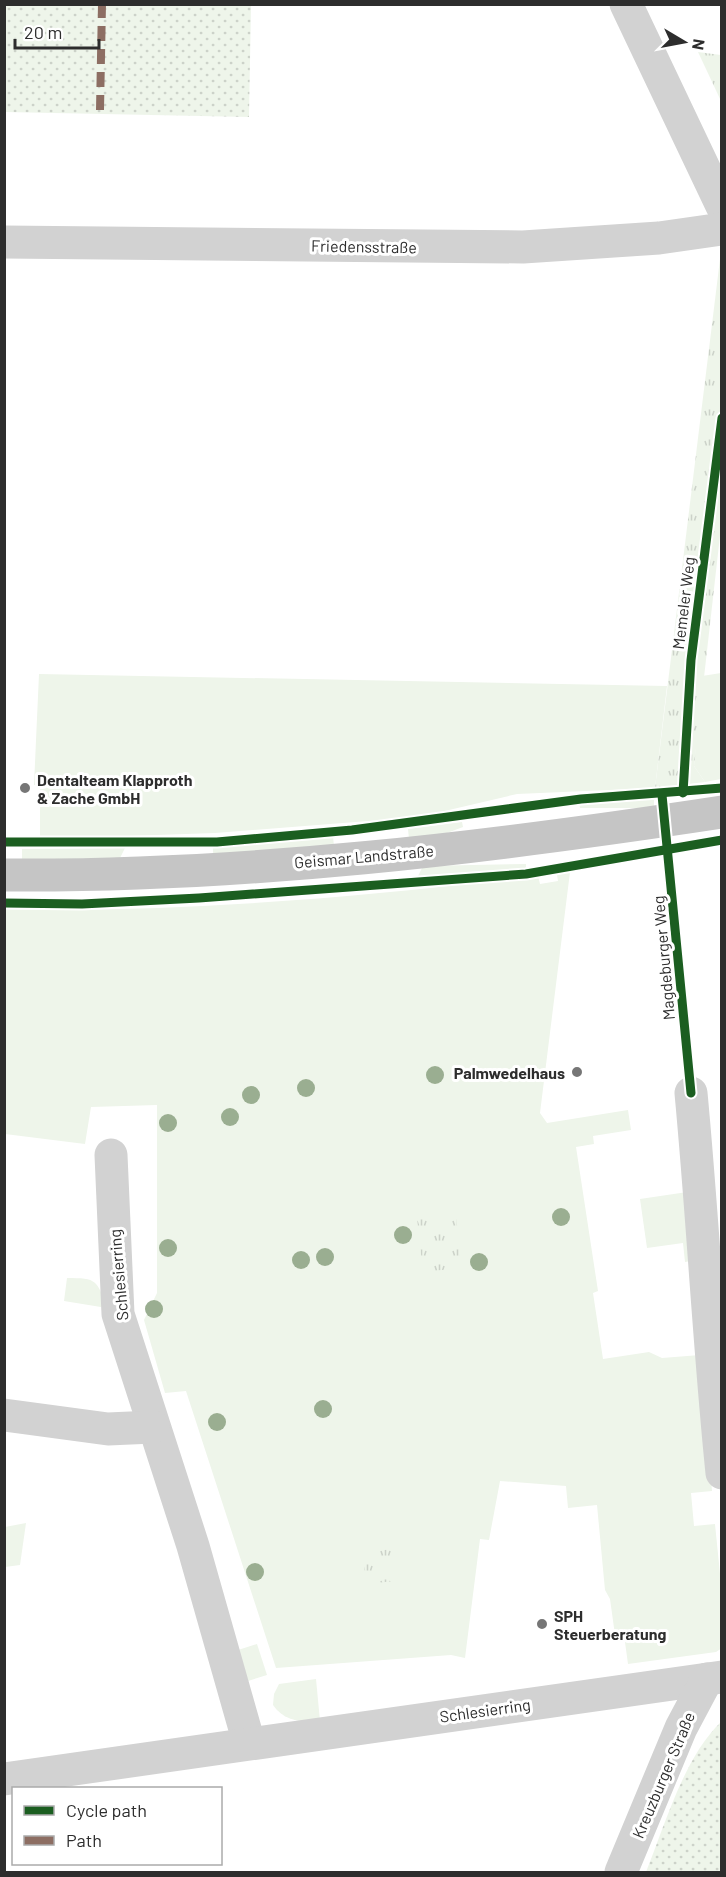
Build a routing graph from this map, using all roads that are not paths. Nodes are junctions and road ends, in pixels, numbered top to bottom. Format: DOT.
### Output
graph roads {
  1 [pos="626,4"];
  2 [pos="722,206"];
  3 [pos="722,229"];
  4 [pos="4,242"];
  5 [pos="722,812"];
  6 [pos="4,875"];
  7 [pos="690,1093"];
  8 [pos="111,1155"];
  9 [pos="4,1415"];
  10 [pos="153,1426"];
  11 [pos="722,1473"];
  12 [pos="714,1678"];
  13 [pos="249,1743"];
  14 [pos="4,1779"];
  15 [pos="621,1872"];
  1 -- 2 [label="street"];
  3 -- 4 [label="street, Friedensstraße"];
  5 -- 6 [label="main road, Geismar Landstraße"];
  7 -- 11 [label="street"];
  8 -- 10 [label="street, Schlesierring"];
  9 -- 10 [label="street"];
  10 -- 13 [label="street, Schlesierring"];
  12 -- 13 [label="street, Schlesierring"];
  12 -- 15 [label="street, Kreuzburger Straße"];
  13 -- 14 [label="street, Schlesierring"];
}
